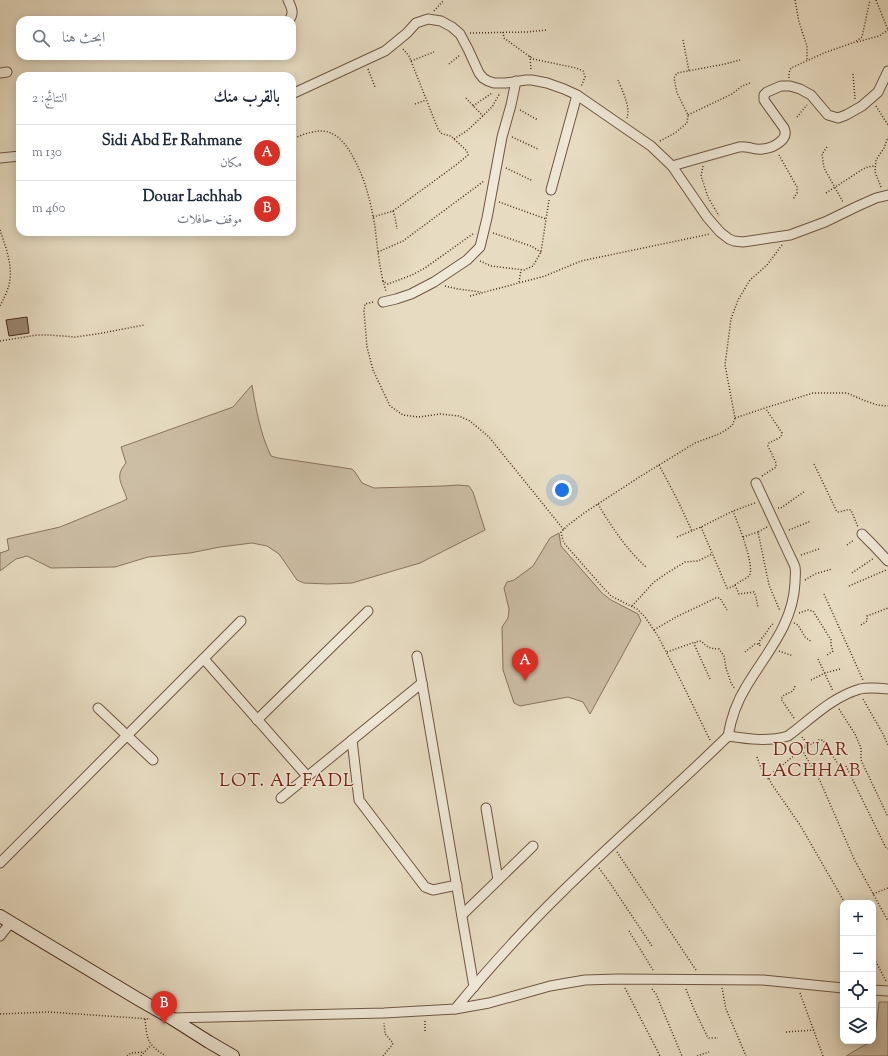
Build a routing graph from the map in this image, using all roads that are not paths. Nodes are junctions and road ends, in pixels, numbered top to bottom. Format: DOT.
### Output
graph roads {
  1 [pos="288,0"];
  2 [pos="291,16"];
  3 [pos="888,71"];
  4 [pos="516,81"];
  5 [pos="296,92"];
  6 [pos="578,95"];
  7 [pos="16,156"];
  8 [pos="0,158"];
  9 [pos="672,166"];
  10 [pos="551,190"];
  11 [pos="886,196"];
  12 [pos="383,302"];
  13 [pos="756,484"];
  14 [pos="862,534"];
  15 [pos="888,561"];
  16 [pos="368,611"];
  17 [pos="241,621"];
  18 [pos="417,656"];
  19 [pos="204,659"];
  20 [pos="422,683"];
  21 [pos="888,689"];
  22 [pos="98,708"];
  23 [pos="257,720"];
  24 [pos="127,736"];
  25 [pos="728,736"];
  26 [pos="352,740"];
  27 [pos="153,760"];
  28 [pos="307,776"];
  29 [pos="281,798"];
  30 [pos="486,808"];
  31 [pos="533,846"];
  32 [pos="0,863"];
  33 [pos="498,880"];
  34 [pos="457,885"];
  35 [pos="462,915"];
  36 [pos="5,919"];
  37 [pos="0,936"];
  38 [pos="474,987"];
  39 [pos="840,988"];
  40 [pos="876,990"];
  41 [pos="888,991"];
  42 [pos="455,1009"];
  43 [pos="171,1018"];
  44 [pos="227,1055"];
  1 -- 2 [label="street"];
  3 -- 9 [label="street"];
  4 -- 5 [label="street"];
  4 -- 6 [label="street"];
  4 -- 12 [label="street"];
  6 -- 9 [label="street"];
  6 -- 10 [label="street"];
  7 -- 8 [label="street"];
  9 -- 11 [label="street"];
  13 -- 25 [label="street"];
  14 -- 15 [label="street"];
  16 -- 23 [label="street"];
  17 -- 19 [label="street"];
  18 -- 20 [label="street"];
  19 -- 23 [label="street"];
  19 -- 24 [label="street"];
  20 -- 26 [label="street"];
  20 -- 34 [label="street"];
  21 -- 25 [label="street"];
  22 -- 24 [label="street"];
  23 -- 28 [label="street"];
  24 -- 27 [label="street"];
  24 -- 32 [label="street"];
  25 -- 38 [label="street"];
  26 -- 28 [label="street"];
  26 -- 34 [label="street"];
  28 -- 29 [label="street"];
  30 -- 33 [label="street"];
  31 -- 33 [label="street"];
  33 -- 35 [label="street"];
  34 -- 35 [label="street"];
  35 -- 38 [label="street"];
  36 -- 37 [label="street"];
  36 -- 43 [label="street"];
  38 -- 42 [label="street"];
  39 -- 42 [label="street"];
  40 -- 41 [label="street"];
  42 -- 43 [label="street"];
  43 -- 44 [label="street"];
}
